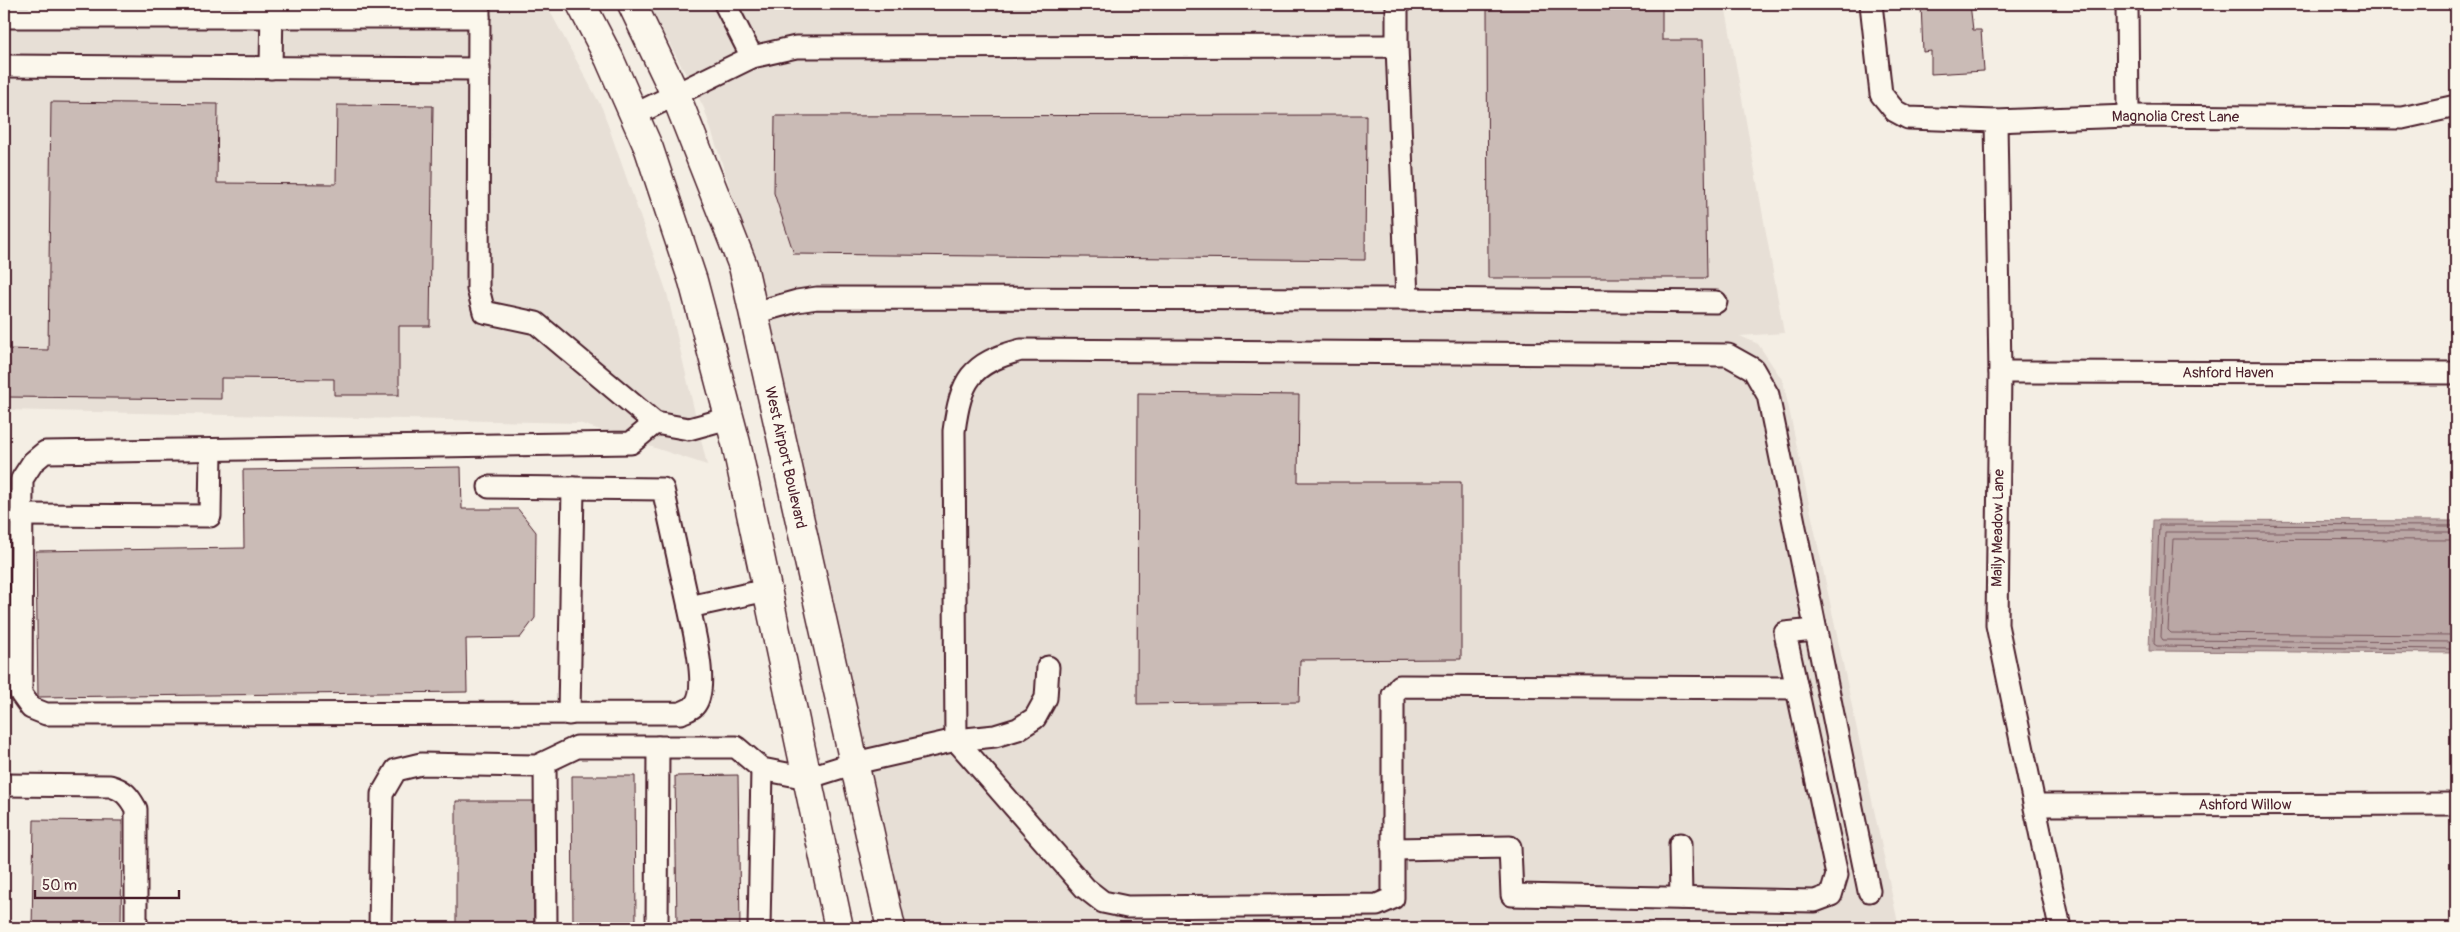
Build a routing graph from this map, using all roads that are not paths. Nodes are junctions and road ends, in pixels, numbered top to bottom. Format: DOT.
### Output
graph roads {
  1 [pos="581,4"];
  2 [pos="632,4"];
  3 [pos="724,4"];
  4 [pos="1397,4"];
  5 [pos="1871,4"];
  6 [pos="2127,4"];
  7 [pos="272,10"];
  8 [pos="479,10"];
  9 [pos="4,17"];
  10 [pos="1397,46"];
  11 [pos="752,57"];
  12 [pos="4,66"];
  13 [pos="271,68"];
  14 [pos="479,69"];
  15 [pos="676,96"];
  16 [pos="2456,106"];
  17 [pos="634,115"];
  18 [pos="2128,116"];
  19 [pos="1996,121"];
  20 [pos="1407,299"];
  21 [pos="1716,302"];
  22 [pos="754,313"];
  23 [pos="2000,372"];
  24 [pos="2456,373"];
  25 [pos="729,418"];
  26 [pos="655,423"];
  27 [pos="211,450"];
  28 [pos="489,487"];
  29 [pos="573,488"];
  30 [pos="22,515"];
  31 [pos="767,590"];
  32 [pos="689,606"];
  33 [pos="1814,630"];
  34 [pos="1048,667"];
  35 [pos="1797,688"];
  36 [pos="569,714"];
  37 [pos="956,740"];
  38 [pos="658,748"];
  39 [pos="544,763"];
  40 [pos="855,763"];
  41 [pos="762,769"];
  42 [pos="807,778"];
  43 [pos="4,785"];
  44 [pos="2456,804"];
  45 [pos="2034,805"];
  46 [pos="1680,844"];
  47 [pos="1393,849"];
  48 [pos="1869,891"];
  49 [pos="1681,898"];
  50 [pos="136,928"];
  51 [pos="380,928"];
  52 [pos="546,928"];
  53 [pos="657,928"];
  54 [pos="759,928"];
  55 [pos="839,928"];
  56 [pos="891,928"];
  57 [pos="2060,928"];
  1 -- 17 [label="main road"];
  2 -- 15 [label="main road, West Airport Boulevard"];
  3 -- 11 [label="street"];
  4 -- 10 [label="street"];
  5 -- 19 [label="street, Magnolia Crest Lane"];
  6 -- 18 [label="street"];
  7 -- 8 [label="street"];
  7 -- 9 [label="street"];
  7 -- 13 [label="street"];
  8 -- 14 [label="street"];
  10 -- 11 [label="street"];
  10 -- 20 [label="street"];
  11 -- 15 [label="street"];
  12 -- 13 [label="street"];
  13 -- 14 [label="street"];
  14 -- 26 [label="street"];
  15 -- 17 [label="street"];
  15 -- 22 [label="main road, West Airport Boulevard"];
  16 -- 18 [label="street, Magnolia Crest Lane"];
  17 -- 25 [label="main road"];
  18 -- 19 [label="street, Magnolia Crest Lane"];
  19 -- 23 [label="street, Maily Meadow Lane"];
  20 -- 21 [label="street"];
  20 -- 22 [label="street"];
  22 -- 40 [label="main road, West Airport Boulevard"];
  23 -- 24 [label="street, Ashford Haven"];
  23 -- 45 [label="street, Maily Meadow Lane"];
  25 -- 26 [label="street"];
  25 -- 31 [label="main road"];
  26 -- 27 [label="street"];
  27 -- 30 [label="street"];
  27 -- 30 [label="street"];
  28 -- 29 [label="street"];
  29 -- 32 [label="street"];
  29 -- 36 [label="street"];
  30 -- 36 [label="street"];
  31 -- 32 [label="street"];
  31 -- 42 [label="main road"];
  32 -- 36 [label="street"];
  33 -- 35 [label="street"];
  33 -- 37 [label="street"];
  33 -- 48 [label="street"];
  34 -- 37 [label="street"];
  35 -- 47 [label="street"];
  35 -- 49 [label="street"];
  37 -- 40 [label="street"];
  37 -- 47 [label="street"];
  38 -- 39 [label="street"];
  38 -- 41 [label="street"];
  38 -- 53 [label="street"];
  39 -- 51 [label="street"];
  39 -- 52 [label="street"];
  40 -- 42 [label="street"];
  40 -- 56 [label="main road, West Airport Boulevard"];
  41 -- 42 [label="street"];
  41 -- 54 [label="street"];
  42 -- 55 [label="main road"];
  43 -- 50 [label="street"];
  44 -- 45 [label="street, Ashford Willow"];
  45 -- 57 [label="street, Maily Meadow Lane"];
  46 -- 49 [label="street"];
  47 -- 49 [label="street"];
}
